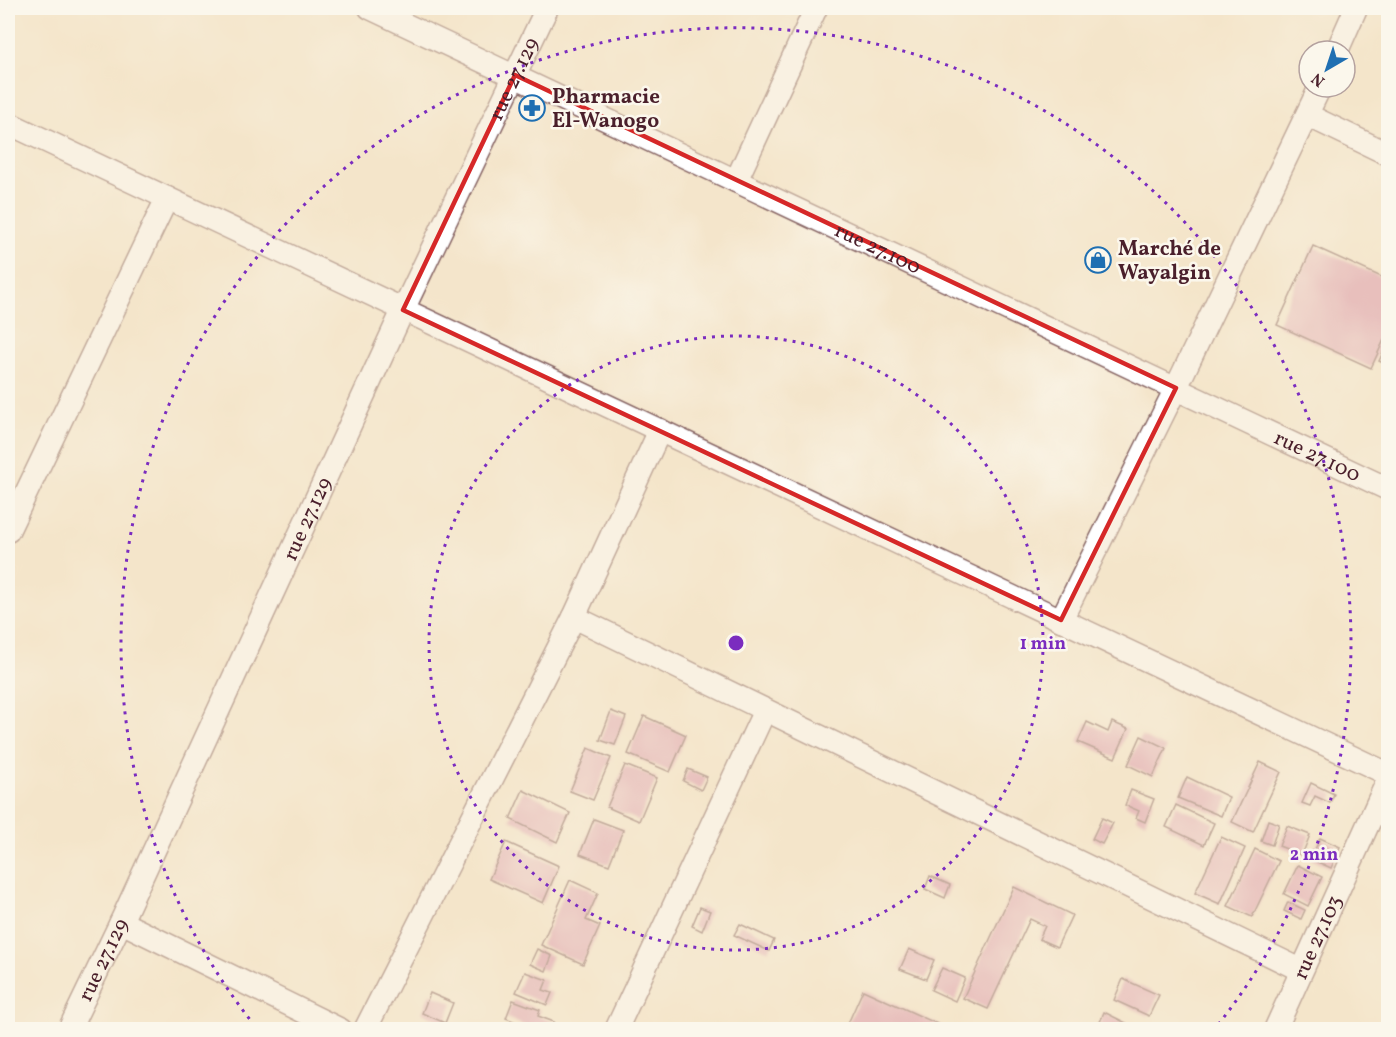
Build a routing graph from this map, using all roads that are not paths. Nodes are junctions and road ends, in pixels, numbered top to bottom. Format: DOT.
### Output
graph roads {
  1 [pos="370,8"];
  2 [pos="547,8"];
  3 [pos="816,8"];
  4 [pos="1356,8"];
  5 [pos="1342,39"];
  6 [pos="515,75"];
  7 [pos="1315,99"];
  8 [pos="1308,116"];
  9 [pos="8,123"];
  10 [pos="1389,154"];
  11 [pos="736,181"];
  12 [pos="167,198"];
  13 [pos="403,309"];
  14 [pos="1176,388"];
  15 [pos="660,430"];
  16 [pos="1389,489"];
  17 [pos="8,531"];
  18 [pos="574,617"];
  19 [pos="1061,620"];
  20 [pos="765,710"];
  21 [pos="1389,774"];
  22 [pos="1389,780"];
  23 [pos="121,922"];
  24 [pos="1301,970"];
  25 [pos="69,1029"];
  26 [pos="341,1029"];
  27 [pos="366,1029"];
  28 [pos="616,1029"];
  29 [pos="1275,1029"];
  1 -- 6 [label="street, rue 27.100"];
  2 -- 6 [label="street, rue 27.129"];
  3 -- 11 [label="street"];
  4 -- 5 [label="street"];
  6 -- 11 [label="street, rue 27.100"];
  6 -- 13 [label="street, rue 27.129"];
  7 -- 8 [label="street"];
  8 -- 10 [label="street"];
  8 -- 14 [label="street"];
  9 -- 12 [label="street"];
  11 -- 14 [label="street, rue 27.100"];
  12 -- 13 [label="street"];
  12 -- 17 [label="street"];
  13 -- 15 [label="street"];
  13 -- 23 [label="street, rue 27.129"];
  14 -- 16 [label="street, rue 27.100"];
  14 -- 19 [label="street"];
  15 -- 18 [label="street"];
  15 -- 19 [label="street"];
  18 -- 20 [label="street"];
  18 -- 27 [label="street"];
  19 -- 21 [label="street"];
  20 -- 24 [label="street"];
  20 -- 28 [label="street"];
  22 -- 24 [label="street, rue 27.103"];
  23 -- 25 [label="street, rue 27.129"];
  23 -- 26 [label="street"];
  24 -- 29 [label="street, rue 27.103"];
}
